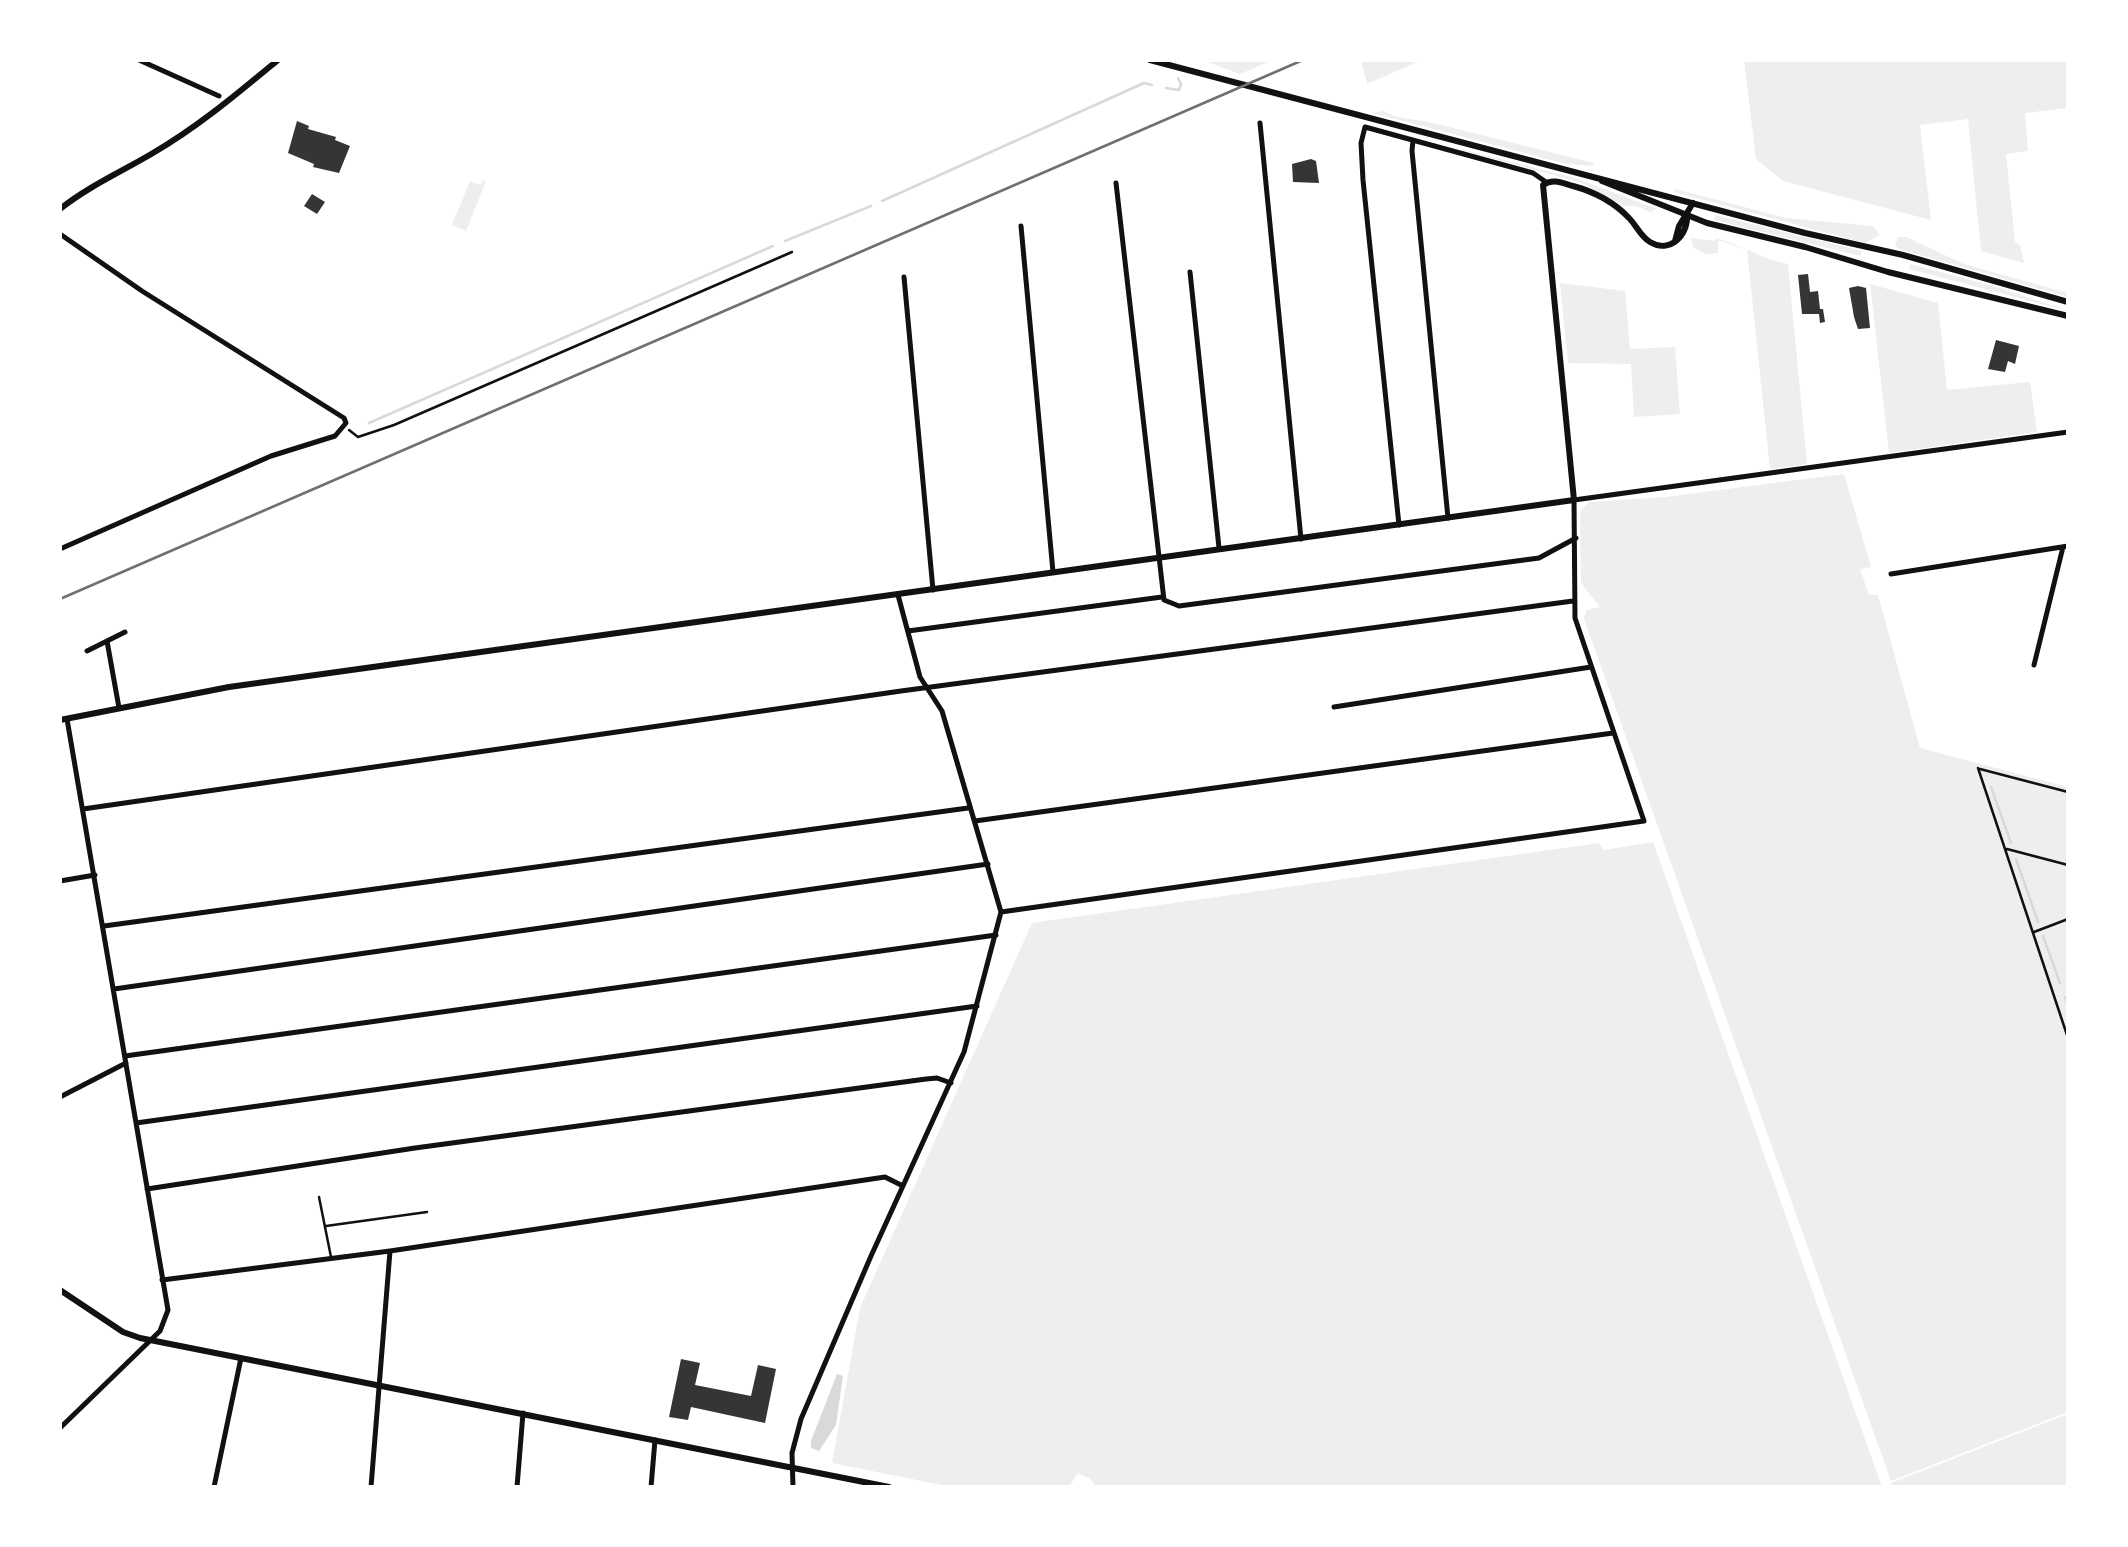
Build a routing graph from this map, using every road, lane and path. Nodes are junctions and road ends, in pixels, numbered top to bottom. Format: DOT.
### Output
graph roads {
  1 [pos="139,60"];
  2 [pos="278,60"];
  3 [pos="1150,60"];
  4 [pos="220,96"];
  5 [pos="1260,122"];
  6 [pos="1414,140"];
  7 [pos="1596,178"];
  8 [pos="1546,182"];
  9 [pos="1116,183"];
  10 [pos="1694,203"];
  11 [pos="60,210"];
  12 [pos="1687,216"];
  13 [pos="1021,226"];
  14 [pos="60,234"];
  15 [pos="792,252"];
  16 [pos="1190,272"];
  17 [pos="904,277"];
  18 [pos="2068,302"];
  19 [pos="2068,316"];
  20 [pos="345,426"];
  21 [pos="2068,432"];
  22 [pos="1574,500"];
  23 [pos="1448,518"];
  24 [pos="1399,526"];
  25 [pos="1576,538"];
  26 [pos="1301,540"];
  27 [pos="2066,546"];
  28 [pos="60,549"];
  29 [pos="1220,551"];
  30 [pos="1158,559"];
  31 [pos="1054,572"];
  32 [pos="1891,574"];
  33 [pos="933,590"];
  34 [pos="898,594"];
  35 [pos="1162,597"];
  36 [pos="1573,601"];
  37 [pos="125,632"];
  38 [pos="907,632"];
  39 [pos="107,641"];
  40 [pos="87,651"];
  41 [pos="2034,666"];
  42 [pos="1591,667"];
  43 [pos="927,688"];
  44 [pos="1334,707"];
  45 [pos="120,708"];
  46 [pos="64,719"];
  47 [pos="1613,732"];
  48 [pos="2068,792"];
  49 [pos="968,808"];
  50 [pos="84,809"];
  51 [pos="975,821"];
  52 [pos="2006,849"];
  53 [pos="988,864"];
  54 [pos="2068,866"];
  55 [pos="95,875"];
  56 [pos="60,881"];
  57 [pos="1001,912"];
  58 [pos="2068,919"];
  59 [pos="104,926"];
  60 [pos="2032,932"];
  61 [pos="996,935"];
  62 [pos="114,988"];
  63 [pos="978,1006"];
  64 [pos="2068,1038"];
  65 [pos="125,1060"];
  66 [pos="951,1083"];
  67 [pos="60,1097"];
  68 [pos="136,1123"];
  69 [pos="903,1186"];
  70 [pos="147,1189"];
  71 [pos="319,1197"];
  72 [pos="427,1212"];
  73 [pos="326,1226"];
  74 [pos="390,1251"];
  75 [pos="332,1259"];
  76 [pos="162,1280"];
  77 [pos="60,1290"];
  78 [pos="150,1340"];
  79 [pos="240,1358"];
  80 [pos="379,1384"];
  81 [pos="523,1413"];
  82 [pos="60,1428"];
  83 [pos="655,1440"];
  84 [pos="792,1468"];
  85 [pos="214,1487"];
  86 [pos="372,1487"];
  87 [pos="517,1487"];
  88 [pos="651,1487"];
  89 [pos="792,1487"];
  90 [pos="888,1487"];
  1 -- 4 [label="street"];
  2 -- 11 [label="street"];
  3 -- 7 [label="street"];
  5 -- 26 [label="street"];
  6 -- 8 [label="street"];
  6 -- 23 [label="street"];
  6 -- 24 [label="street"];
  7 -- 10 [label="street"];
  7 -- 12 [label="street"];
  8 -- 12 [label="street"];
  8 -- 22 [label="street"];
  9 -- 30 [label="street"];
  10 -- 12 [label="street"];
  10 -- 18 [label="street"];
  12 -- 19 [label="street"];
  13 -- 31 [label="street"];
  14 -- 20 [label="street"];
  15 -- 20 [label="path"];
  16 -- 29 [label="street"];
  17 -- 33 [label="street"];
  20 -- 28 [label="street"];
  21 -- 22 [label="street"];
  22 -- 23 [label="street"];
  22 -- 25 [label="street"];
  23 -- 24 [label="street"];
  24 -- 26 [label="street"];
  25 -- 35 [label="street"];
  25 -- 36 [label="street"];
  26 -- 29 [label="street"];
  27 -- 32 [label="street"];
  27 -- 41 [label="street"];
  29 -- 30 [label="street"];
  30 -- 31 [label="street"];
  30 -- 35 [label="street"];
  31 -- 33 [label="street"];
  33 -- 34 [label="street"];
  34 -- 38 [label="street"];
  34 -- 45 [label="street"];
  35 -- 38 [label="street"];
  36 -- 42 [label="street"];
  36 -- 43 [label="street"];
  37 -- 39 [label="street"];
  38 -- 43 [label="street"];
  39 -- 40 [label="street"];
  39 -- 45 [label="street"];
  42 -- 44 [label="street"];
  42 -- 47 [label="street"];
  43 -- 49 [label="street"];
  43 -- 50 [label="street"];
  45 -- 46 [label="street"];
  46 -- 50 [label="street"];
  47 -- 51 [label="street"];
  47 -- 57 [label="street"];
  48 -- 52 [label="path"];
  49 -- 51 [label="street"];
  49 -- 59 [label="street"];
  50 -- 55 [label="street"];
  51 -- 53 [label="street"];
  52 -- 54 [label="path"];
  52 -- 60 [label="path"];
  53 -- 57 [label="street"];
  53 -- 62 [label="street"];
  55 -- 56 [label="street"];
  55 -- 59 [label="street"];
  57 -- 61 [label="street"];
  58 -- 60 [label="path"];
  59 -- 62 [label="street"];
  60 -- 64 [label="path"];
  61 -- 63 [label="street"];
  61 -- 65 [label="street"];
  62 -- 65 [label="street"];
  63 -- 66 [label="street"];
  63 -- 68 [label="street"];
  65 -- 67 [label="street"];
  65 -- 68 [label="street"];
  66 -- 69 [label="street"];
  66 -- 70 [label="street"];
  68 -- 70 [label="street"];
  69 -- 74 [label="street"];
  69 -- 84 [label="street"];
  70 -- 76 [label="street"];
  71 -- 73 [label="lane"];
  72 -- 73 [label="lane"];
  73 -- 75 [label="lane"];
  74 -- 75 [label="street"];
  74 -- 80 [label="street"];
  75 -- 76 [label="street"];
  76 -- 78 [label="street"];
  77 -- 78 [label="street"];
  78 -- 79 [label="street"];
  78 -- 82 [label="street"];
  79 -- 80 [label="street"];
  79 -- 85 [label="street"];
  80 -- 81 [label="street"];
  80 -- 86 [label="street"];
  81 -- 83 [label="street"];
  81 -- 87 [label="street"];
  83 -- 84 [label="street"];
  83 -- 88 [label="street"];
  84 -- 89 [label="street"];
  84 -- 90 [label="street"];
}
